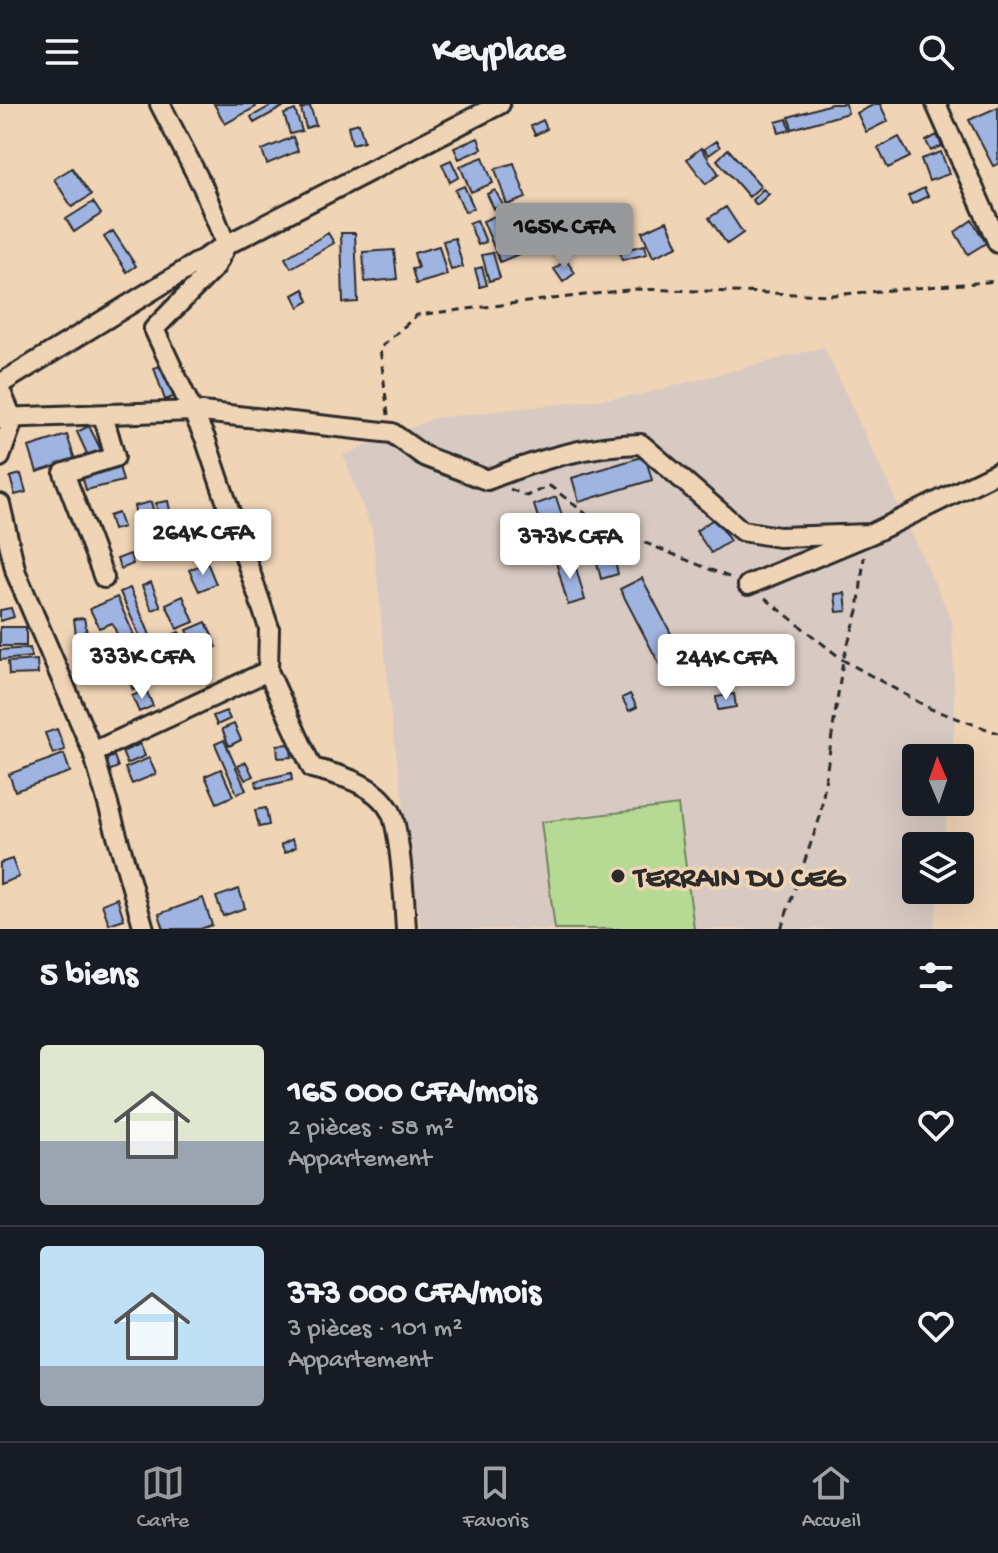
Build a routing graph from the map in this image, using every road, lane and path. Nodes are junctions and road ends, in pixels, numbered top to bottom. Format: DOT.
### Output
graph roads {
  1 [pos="160,104"];
  2 [pos="500,104"];
  3 [pos="936,104"];
  4 [pos="998,243"];
  5 [pos="226,245"];
  6 [pos="998,281"];
  7 [pos="0,384"];
  8 [pos="0,390"];
  9 [pos="193,411"];
  10 [pos="103,415"];
  11 [pos="6,419"];
  12 [pos="392,433"];
  13 [pos="0,457"];
  14 [pos="998,472"];
  15 [pos="487,480"];
  16 [pos="0,504"];
  17 [pos="871,534"];
  18 [pos="104,578"];
  19 [pos="748,585"];
  20 [pos="843,660"];
  21 [pos="268,671"];
  22 [pos="998,733"];
  23 [pos="93,752"];
  24 [pos="144,929"];
  25 [pos="406,929"];
  26 [pos="781,929"];
  1 -- 5 [label="street"];
  2 -- 5 [label="street"];
  3 -- 4 [label="street"];
  5 -- 7 [label="street"];
  5 -- 9 [label="street"];
  6 -- 12 [label="path"];
  8 -- 11 [label="street"];
  9 -- 10 [label="street"];
  9 -- 12 [label="street"];
  9 -- 21 [label="street"];
  10 -- 11 [label="street"];
  10 -- 18 [label="street"];
  11 -- 13 [label="street"];
  12 -- 15 [label="street"];
  14 -- 17 [label="street"];
  15 -- 17 [label="street"];
  15 -- 19 [label="path"];
  16 -- 23 [label="street"];
  17 -- 19 [label="street"];
  17 -- 20 [label="path"];
  19 -- 20 [label="path"];
  20 -- 22 [label="path"];
  20 -- 26 [label="path"];
  21 -- 23 [label="street"];
  21 -- 25 [label="street"];
  23 -- 24 [label="street"];
}
